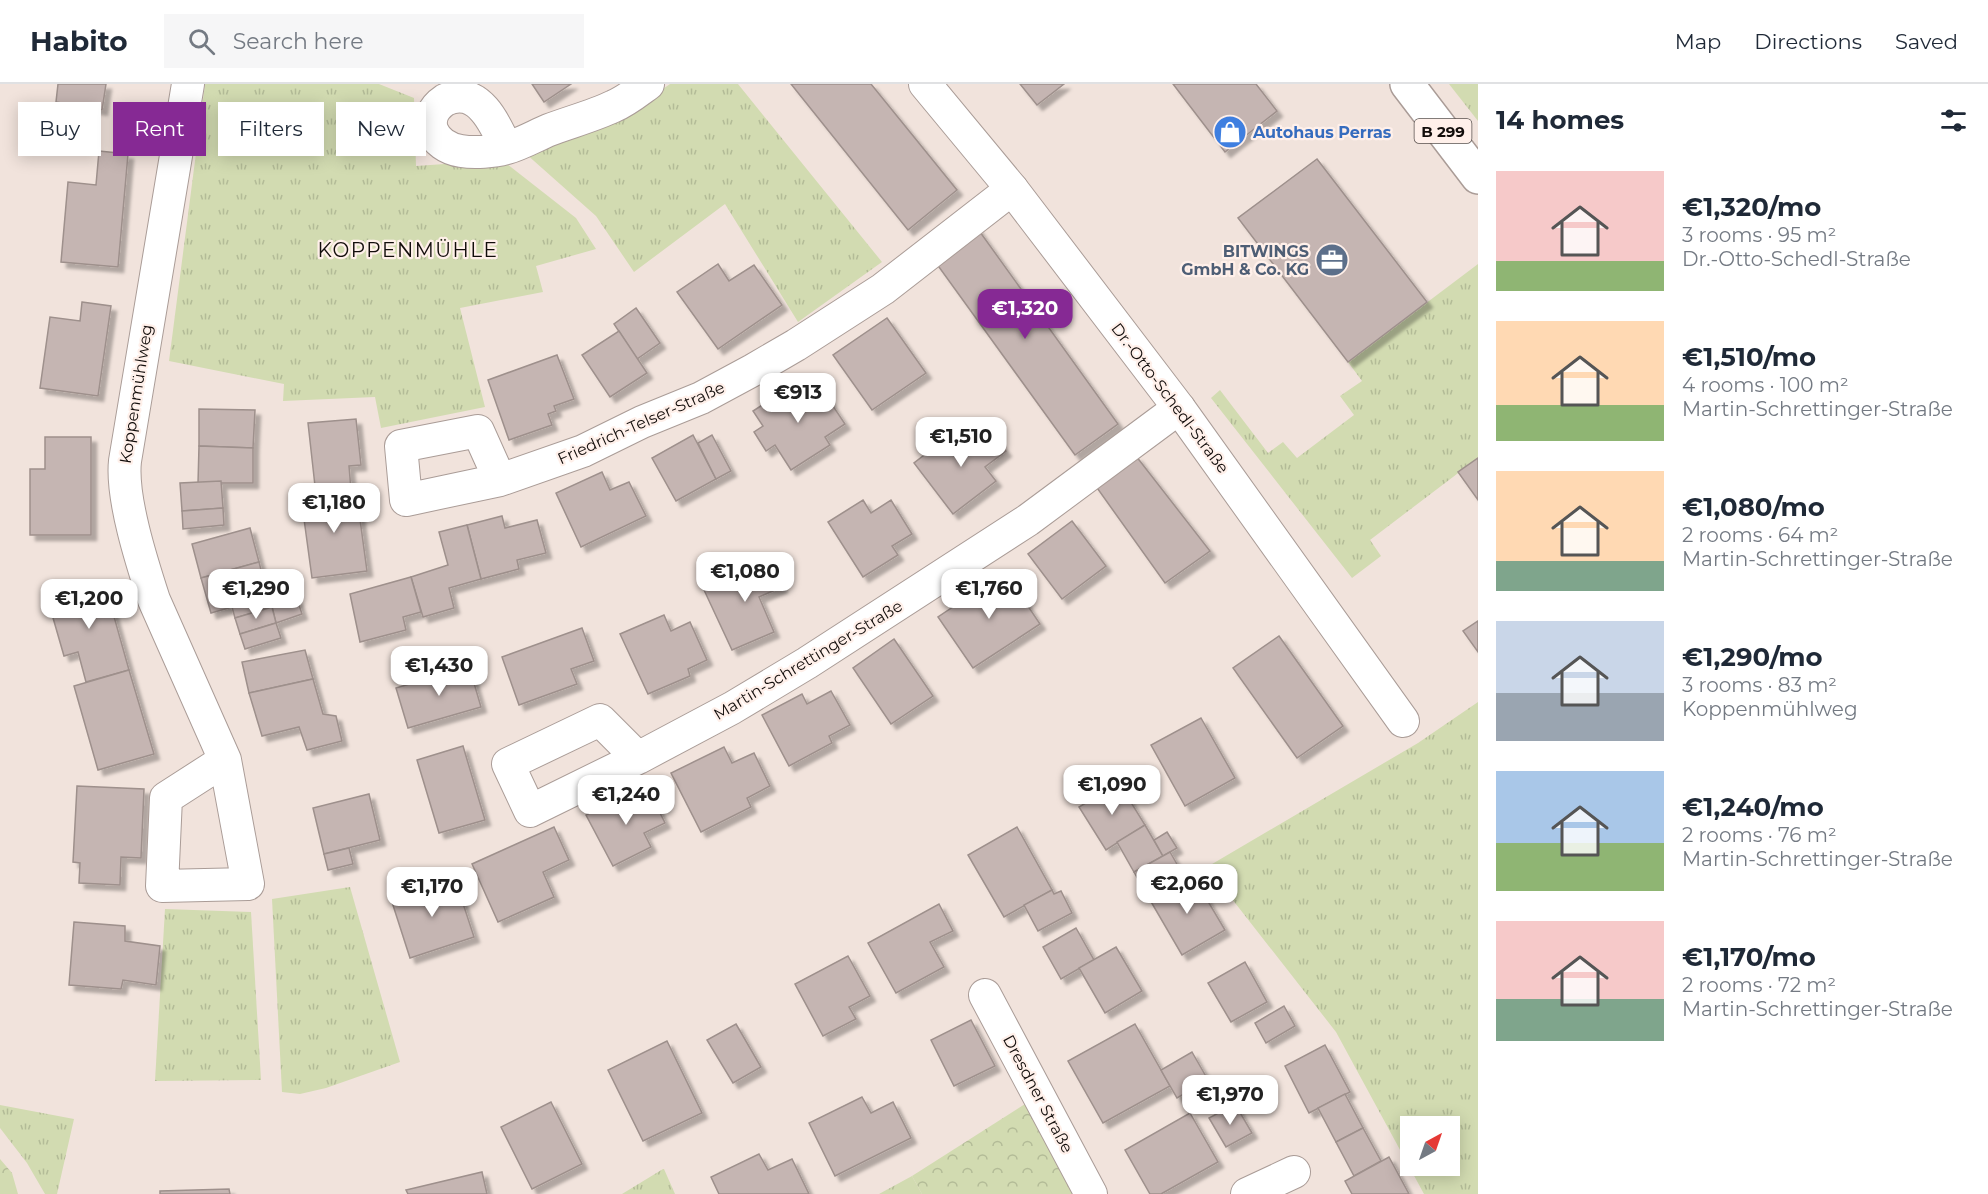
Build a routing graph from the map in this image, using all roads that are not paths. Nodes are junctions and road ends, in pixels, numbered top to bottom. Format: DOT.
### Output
graph roads {
  1 [pos="188,84"];
  2 [pos="648,84"];
  3 [pos="925,84"];
  4 [pos="1407,84"];
  5 [pos="506,148"];
  6 [pos="1478,177"];
  7 [pos="1012,189"];
  8 [pos="1179,408"];
  9 [pos="500,480"];
  10 [pos="1403,721"];
  11 [pos="638,758"];
  12 [pos="225,760"];
  13 [pos="985,994"];
  14 [pos="1294,1172"];
  15 [pos="1090,1194"];
  16 [pos="1247,1194"];
  1 -- 12 [label="street, Koppenmühlweg"];
  2 -- 5 [label="street"];
  3 -- 7 [label="street, Dr.-Otto-Schedl-Straße"];
  4 -- 6 [label="main road, B 299"];
  7 -- 8 [label="street, Dr.-Otto-Schedl-Straße"];
  7 -- 9 [label="street, Friedrich-Telser-Straße"];
  8 -- 10 [label="street, Dr.-Otto-Schedl-Straße"];
  8 -- 11 [label="street, Martin-Schrettinger-Straße"];
  13 -- 15 [label="street, Dresdner Straße"];
  14 -- 16 [label="street"];
}
